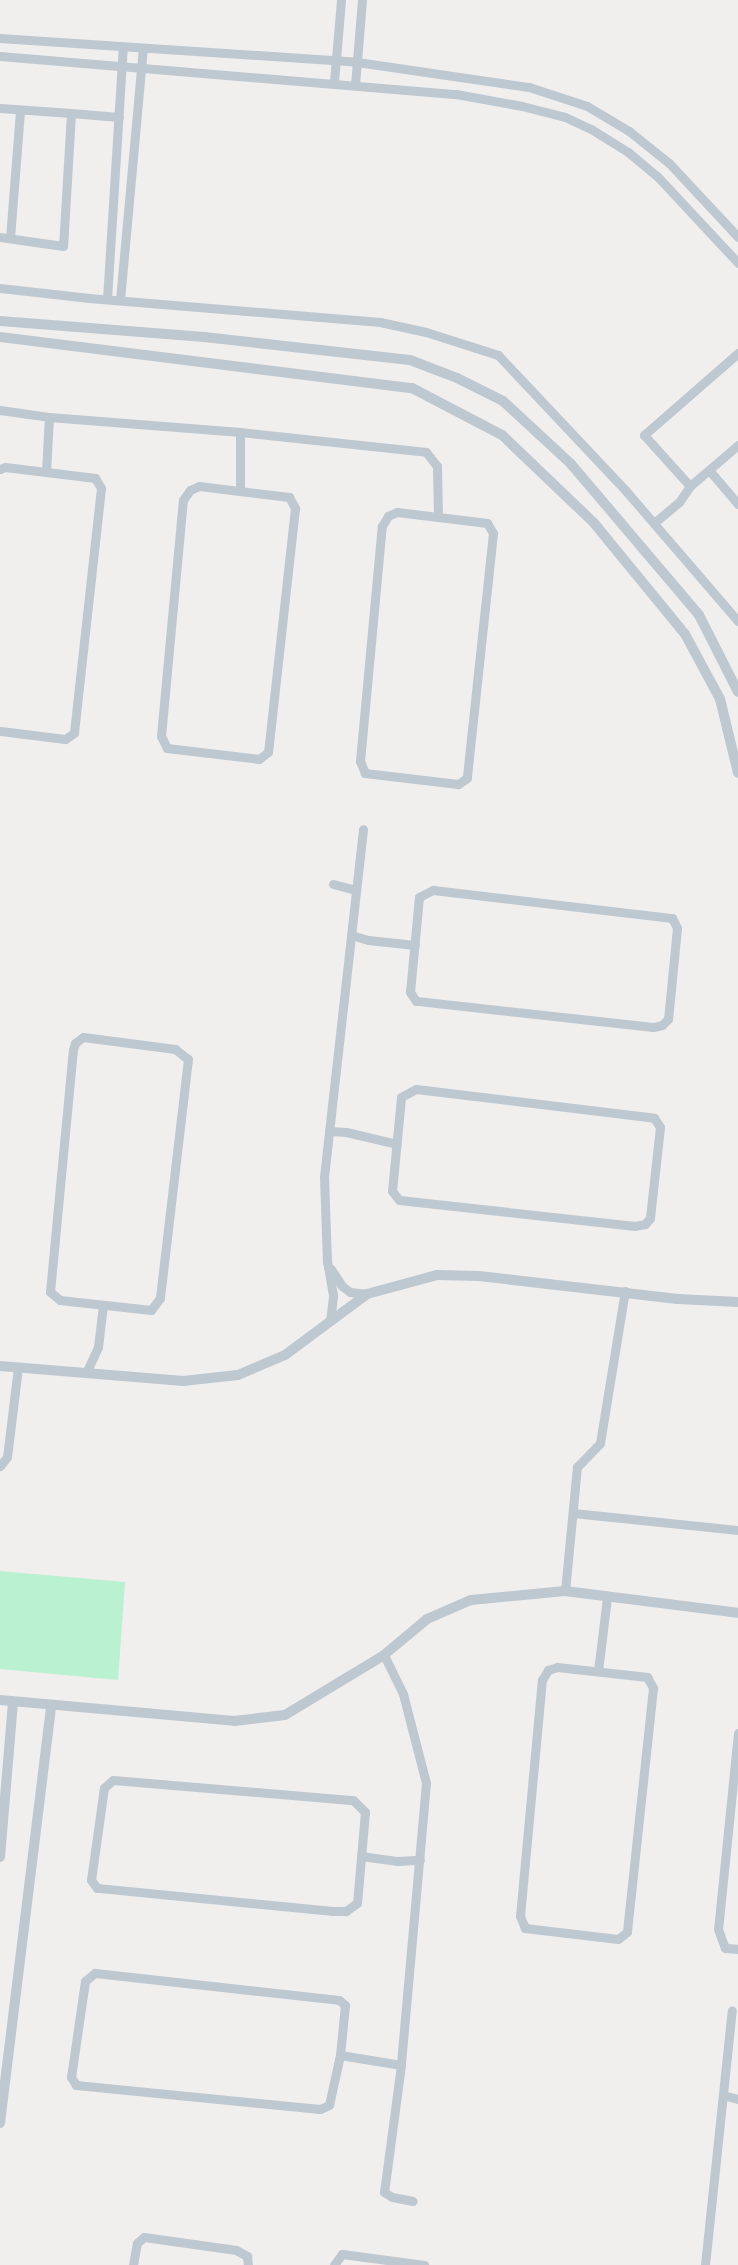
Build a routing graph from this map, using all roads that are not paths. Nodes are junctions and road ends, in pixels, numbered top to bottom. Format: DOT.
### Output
graph roads {
  1 [pos="341,0"];
  2 [pos="362,0"];
  3 [pos="0,38"];
  4 [pos="123,48"];
  5 [pos="143,49"];
  6 [pos="0,56"];
  7 [pos="336,61"];
  8 [pos="357,62"];
  9 [pos="122,65"];
  10 [pos="141,67"];
  11 [pos="334,82"];
  12 [pos="355,85"];
  13 [pos="0,108"];
  14 [pos="20,110"];
  15 [pos="71,113"];
  16 [pos="119,117"];
  17 [pos="5,237"];
  18 [pos="738,237"];
  19 [pos="738,263"];
  20 [pos="0,288"];
  21 [pos="107,299"];
  22 [pos="120,300"];
  23 [pos="0,321"];
  24 [pos="0,337"];
  25 [pos="738,353"];
  26 [pos="0,410"];
  27 [pos="50,417"];
  28 [pos="240,432"];
  29 [pos="738,445"];
  30 [pos="0,469"];
  31 [pos="709,470"];
  32 [pos="46,472"];
  33 [pos="690,486"];
  34 [pos="240,491"];
  35 [pos="738,504"];
  36 [pos="438,517"];
  37 [pos="654,523"];
  38 [pos="738,621"];
  39 [pos="738,692"];
  40 [pos="0,731"];
  41 [pos="738,773"];
  42 [pos="363,829"];
  43 [pos="333,884"];
  44 [pos="356,891"];
  45 [pos="351,935"];
  46 [pos="414,945"];
  47 [pos="329,1131"];
  48 [pos="397,1144"];
  49 [pos="327,1262"];
  50 [pos="625,1291"];
  51 [pos="367,1294"];
  52 [pos="738,1302"];
  53 [pos="103,1305"];
  54 [pos="330,1321"];
  55 [pos="0,1366"];
  56 [pos="18,1368"];
  57 [pos="86,1373"];
  58 [pos="0,1466"];
  59 [pos="573,1513"];
  60 [pos="738,1530"];
  61 [pos="565,1591"];
  62 [pos="607,1598"];
  63 [pos="738,1613"];
  64 [pos="384,1655"];
  65 [pos="598,1671"];
  66 [pos="0,1700"];
  67 [pos="13,1701"];
  68 [pos="51,1706"];
  69 [pos="738,1733"];
  70 [pos="361,1856"];
  71 [pos="0,1857"];
  72 [pos="420,1860"];
  73 [pos="738,1949"];
  74 [pos="732,2010"];
  75 [pos="340,2055"];
  76 [pos="401,2066"];
  77 [pos="723,2095"];
  78 [pos="738,2098"];
  79 [pos="0,2124"];
  80 [pos="413,2201"];
  81 [pos="133,2265"];
  82 [pos="248,2265"];
  83 [pos="334,2265"];
  84 [pos="423,2265"];
  85 [pos="705,2265"];
  1 -- 7 [label="street"];
  2 -- 8 [label="street"];
  3 -- 4 [label="street"];
  4 -- 5 [label="street"];
  4 -- 9 [label="street"];
  5 -- 7 [label="street"];
  5 -- 10 [label="street"];
  6 -- 9 [label="street"];
  7 -- 8 [label="street"];
  7 -- 11 [label="street"];
  8 -- 12 [label="street"];
  8 -- 18 [label="street"];
  9 -- 10 [label="street"];
  9 -- 16 [label="street"];
  10 -- 11 [label="street"];
  10 -- 22 [label="street"];
  11 -- 12 [label="street"];
  12 -- 19 [label="street"];
  13 -- 14 [label="street"];
  14 -- 15 [label="street"];
  14 -- 17 [label="street"];
  15 -- 16 [label="street"];
  15 -- 17 [label="street"];
  16 -- 21 [label="street"];
  20 -- 21 [label="street"];
  21 -- 22 [label="street"];
  22 -- 37 [label="street"];
  23 -- 39 [label="street"];
  24 -- 41 [label="street"];
  25 -- 33 [label="street"];
  26 -- 27 [label="street"];
  27 -- 28 [label="street"];
  27 -- 32 [label="street"];
  28 -- 34 [label="street"];
  28 -- 36 [label="street"];
  29 -- 31 [label="street"];
  30 -- 32 [label="street"];
  31 -- 33 [label="street"];
  31 -- 35 [label="street"];
  32 -- 40 [label="street"];
  33 -- 37 [label="street"];
  34 -- 34 [label="street"];
  36 -- 36 [label="street"];
  37 -- 38 [label="street"];
  42 -- 44 [label="street"];
  43 -- 44 [label="street"];
  44 -- 45 [label="street"];
  45 -- 46 [label="street"];
  45 -- 47 [label="street"];
  46 -- 46 [label="street"];
  47 -- 48 [label="street"];
  47 -- 49 [label="street"];
  48 -- 48 [label="street"];
  49 -- 51 [label="street"];
  49 -- 54 [label="street"];
  50 -- 51 [label="street"];
  50 -- 52 [label="street"];
  50 -- 59 [label="street"];
  51 -- 54 [label="street"];
  53 -- 53 [label="street"];
  53 -- 57 [label="street"];
  54 -- 57 [label="street"];
  55 -- 56 [label="street"];
  56 -- 57 [label="street"];
  56 -- 58 [label="street"];
  59 -- 60 [label="street"];
  59 -- 61 [label="street"];
  61 -- 62 [label="street"];
  61 -- 64 [label="street"];
  62 -- 63 [label="street"];
  62 -- 65 [label="street"];
  64 -- 68 [label="street"];
  64 -- 72 [label="street"];
  65 -- 65 [label="street"];
  66 -- 67 [label="street"];
  67 -- 68 [label="street"];
  67 -- 71 [label="street"];
  68 -- 79 [label="street"];
  69 -- 73 [label="street"];
  70 -- 70 [label="street"];
  70 -- 72 [label="street"];
  72 -- 76 [label="street"];
  74 -- 77 [label="street"];
  75 -- 75 [label="street"];
  75 -- 76 [label="street"];
  76 -- 80 [label="street"];
  77 -- 78 [label="street"];
  77 -- 85 [label="street"];
  81 -- 82 [label="street"];
  83 -- 84 [label="street"];
}
